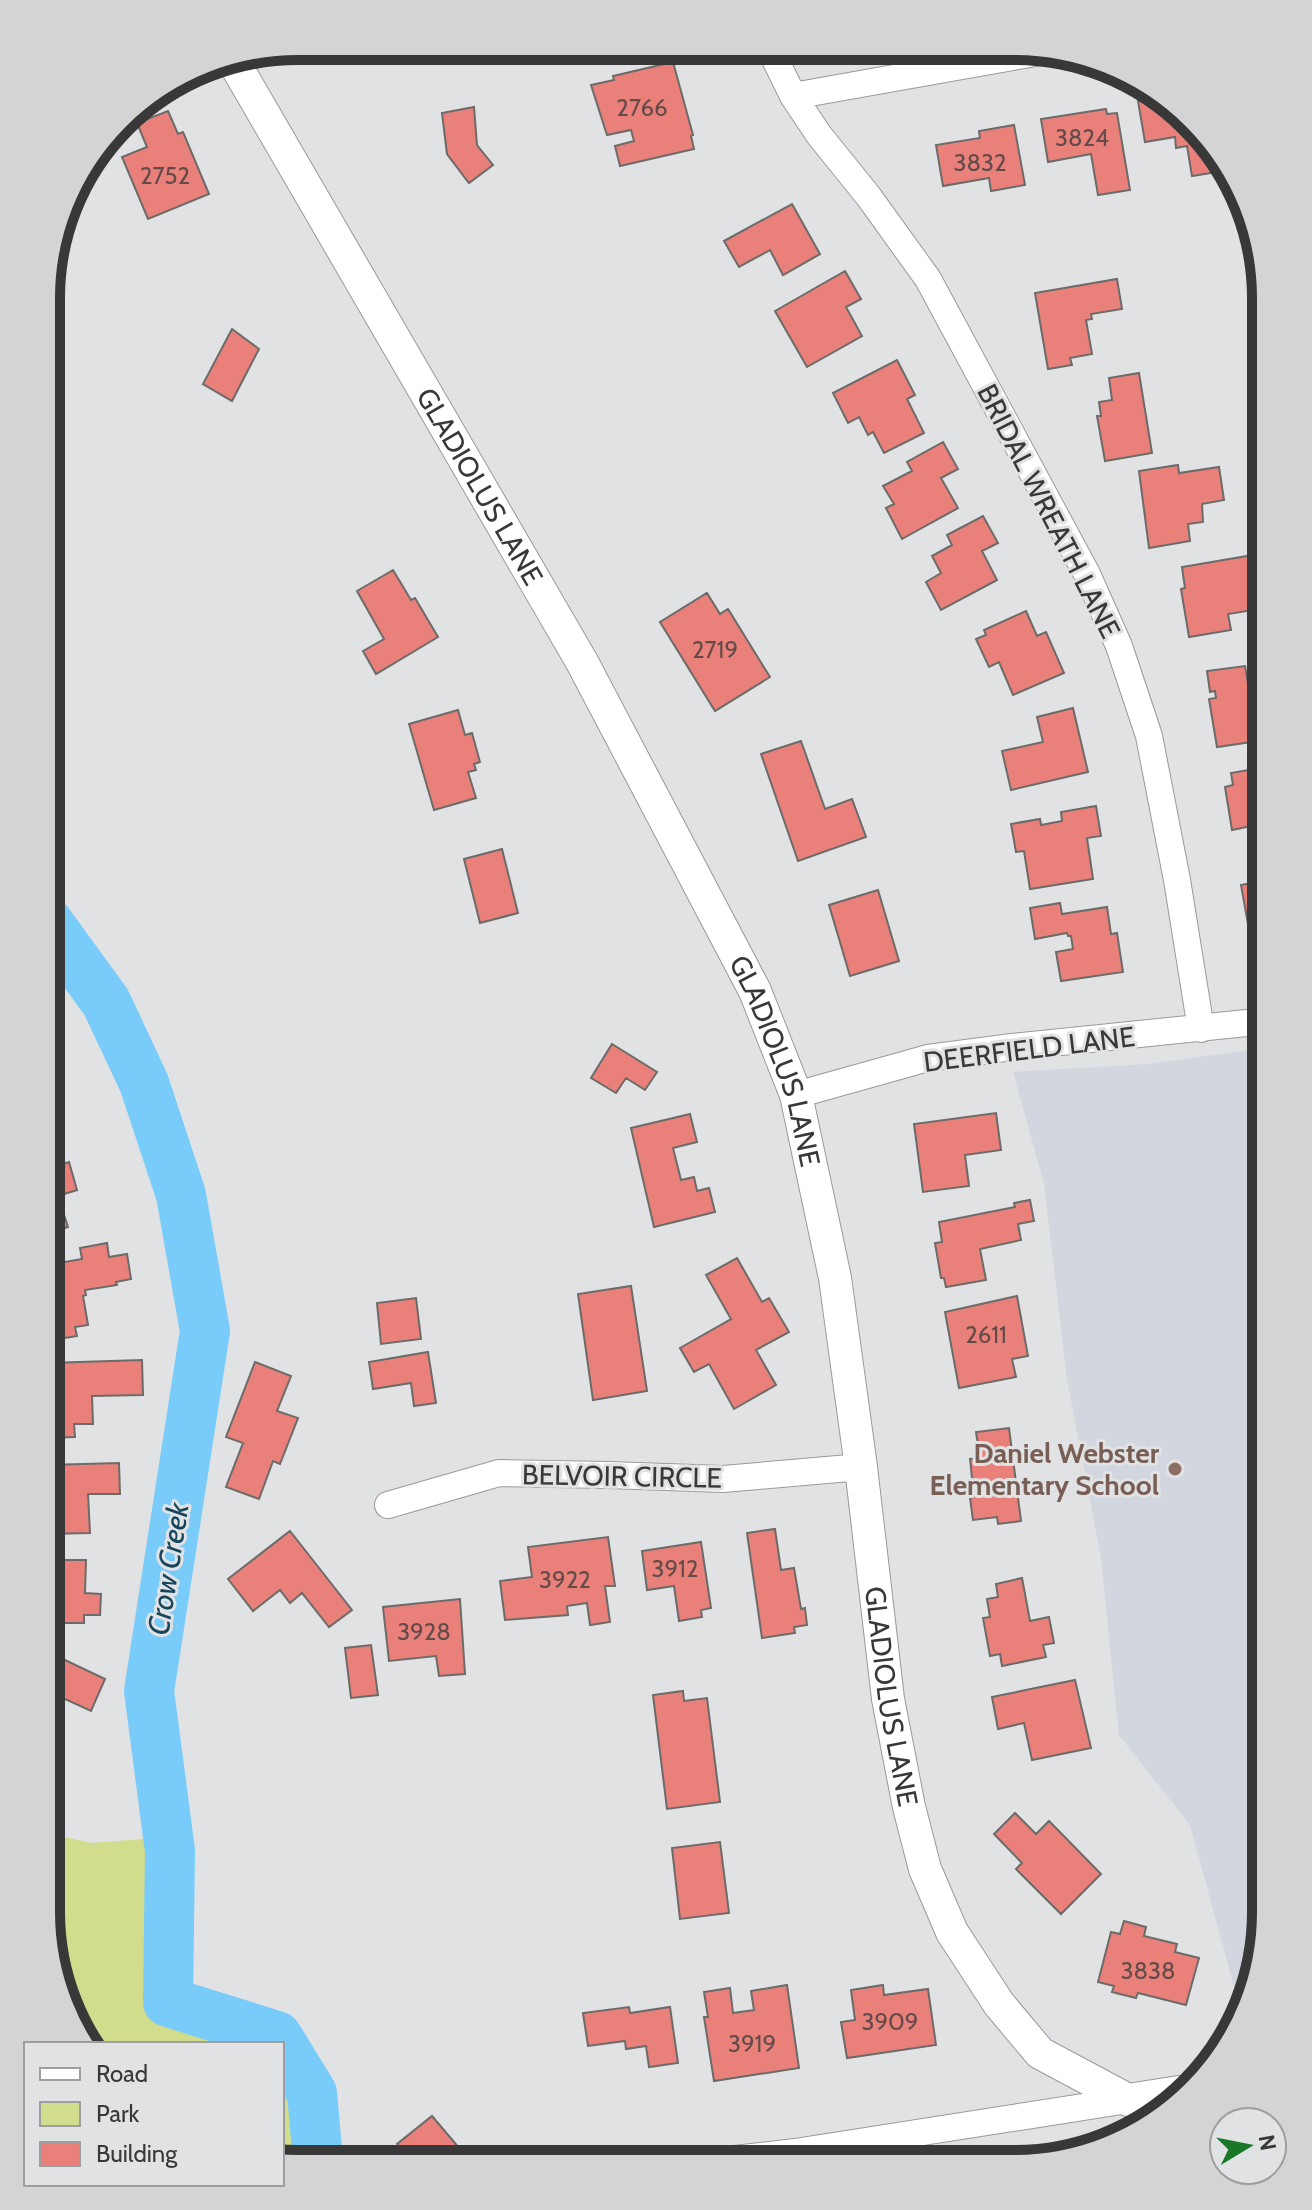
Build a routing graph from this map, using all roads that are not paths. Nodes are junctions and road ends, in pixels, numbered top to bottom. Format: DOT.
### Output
graph roads {
  1 [pos="776,60"];
  2 [pos="996,60"];
  3 [pos="237,68"];
  4 [pos="793,96"];
  5 [pos="1252,1023"];
  6 [pos="1201,1029"];
  7 [pos="796,1095"];
  8 [pos="861,1467"];
  9 [pos="388,1505"];
  10 [pos="1167,2094"];
  11 [pos="1128,2100"];
  12 [pos="842,2150"];
  1 -- 4 [label="street, BRIDAL WREATH LANE"];
  2 -- 4 [label="street"];
  3 -- 7 [label="street, GLADIOLUS LANE"];
  4 -- 6 [label="street, BRIDAL WREATH LANE"];
  5 -- 6 [label="street, DEERFIELD LANE"];
  6 -- 7 [label="street, DEERFIELD LANE"];
  7 -- 8 [label="street, GLADIOLUS LANE"];
  8 -- 9 [label="street, BELVOIR CIRCLE"];
  8 -- 11 [label="street, GLADIOLUS LANE"];
  10 -- 11 [label="street"];
  11 -- 12 [label="street"];
}
